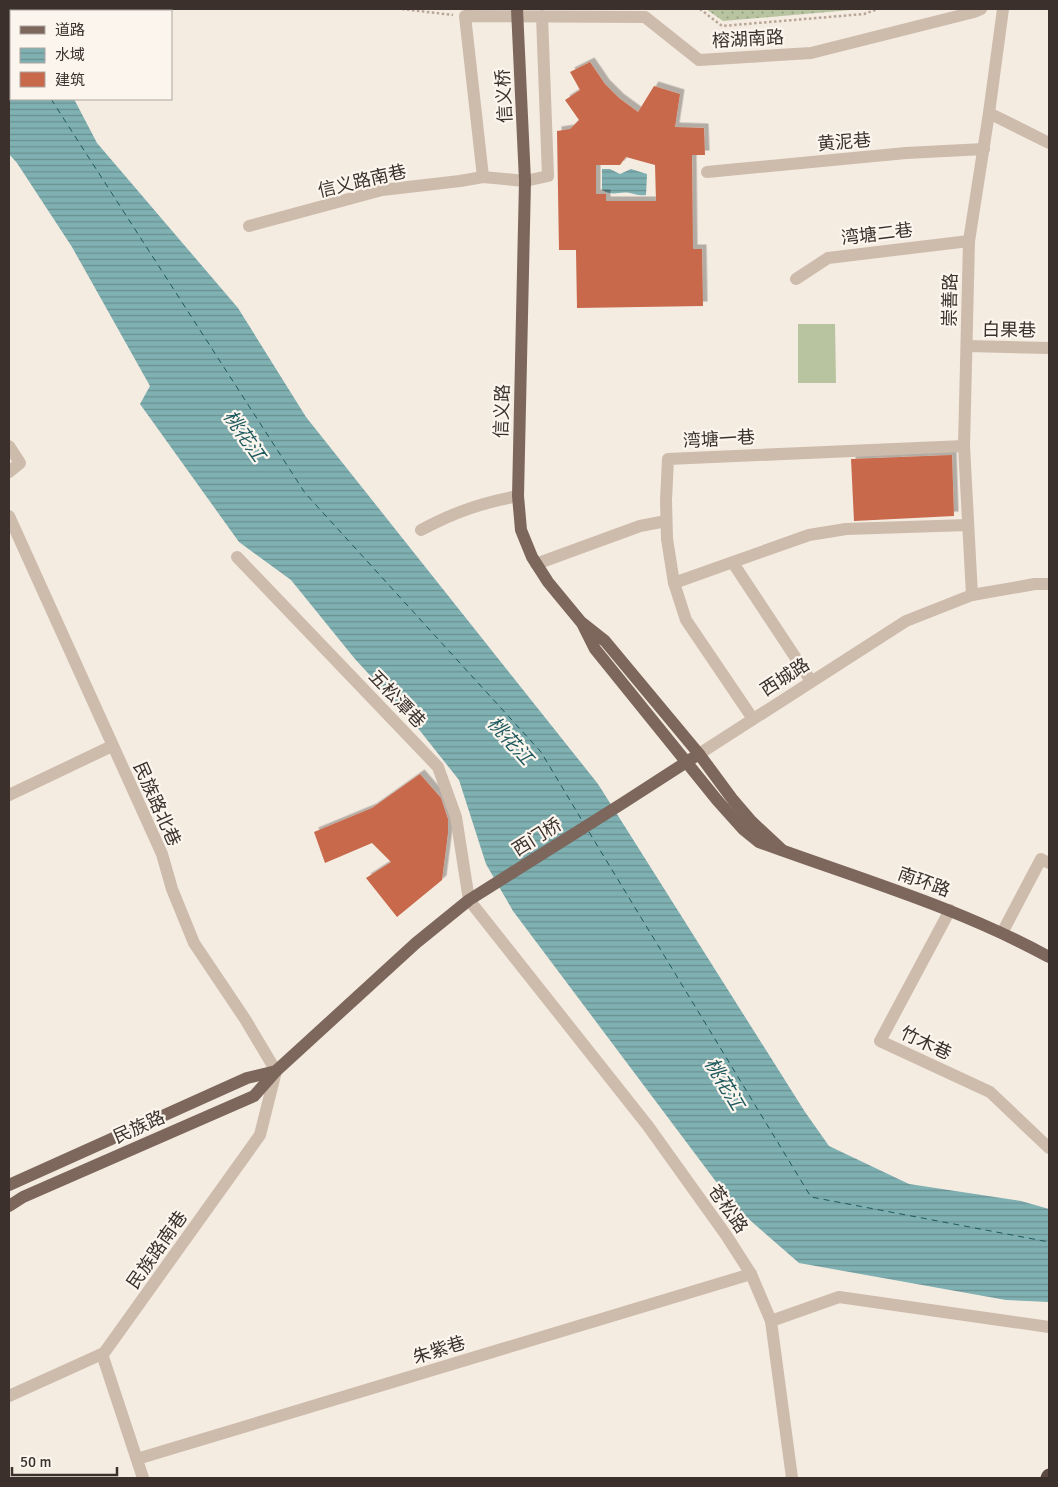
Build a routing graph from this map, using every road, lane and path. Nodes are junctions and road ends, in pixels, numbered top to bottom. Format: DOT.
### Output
graph roads {
  1 [pos="517,9"];
  2 [pos="700,9"];
  3 [pos="878,9"];
  4 [pos="981,9"];
  5 [pos="1002,9"];
  6 [pos="542,16"];
  7 [pos="990,113"];
  8 [pos="1049,143"];
  9 [pos="984,149"];
  10 [pos="707,172"];
  11 [pos="483,177"];
  12 [pos="526,182"];
  13 [pos="249,226"];
  14 [pos="969,241"];
  15 [pos="796,279"];
  16 [pos="967,346"];
  17 [pos="1049,348"];
  18 [pos="9,446"];
  19 [pos="964,446"];
  20 [pos="9,472"];
  21 [pos="518,496"];
  22 [pos="9,516"];
  23 [pos="666,520"];
  24 [pos="968,525"];
  25 [pos="421,530"];
  26 [pos="237,556"];
  27 [pos="732,563"];
  28 [pos="536,564"];
  29 [pos="674,583"];
  30 [pos="1049,584"];
  31 [pos="972,595"];
  32 [pos="581,622"];
  33 [pos="811,681"];
  34 [pos="753,718"];
  35 [pos="112,746"];
  36 [pos="699,754"];
  37 [pos="687,762"];
  38 [pos="9,795"];
  39 [pos="624,803"];
  40 [pos="782,850"];
  41 [pos="1049,863"];
  42 [pos="468,900"];
  43 [pos="950,910"];
  44 [pos="1002,933"];
  45 [pos="1049,957"];
  46 [pos="276,1071"];
  47 [pos="1049,1148"];
  48 [pos="9,1185"];
  49 [pos="9,1206"];
  50 [pos="751,1274"];
  51 [pos="771,1321"];
  52 [pos="1049,1327"];
  53 [pos="102,1354"];
  54 [pos="9,1396"];
  55 [pos="136,1459"];
  56 [pos="143,1478"];
  57 [pos="792,1478"];
  1 -- 12 [label="main road, 信义桥, bridge"];
  2 -- 3 [label="path"];
  4 -- 6 [label="street, 榕湖南路"];
  5 -- 7 [label="street, 崇善路"];
  6 -- 11 [label="street, 榕湖南路"];
  6 -- 12 [label="street"];
  7 -- 8 [label="street"];
  7 -- 9 [label="street, 崇善路"];
  9 -- 10 [label="street, 黄泥巷"];
  9 -- 14 [label="street, 崇善路"];
  11 -- 12 [label="street, 信义路南巷"];
  11 -- 13 [label="street, 信义路南巷"];
  12 -- 21 [label="main road, 信义路"];
  14 -- 15 [label="street, 湾塘二巷"];
  14 -- 16 [label="street, 崇善路"];
  16 -- 17 [label="street, 白果巷"];
  16 -- 19 [label="street, 崇善路"];
  18 -- 20 [label="street"];
  19 -- 23 [label="street, 湾塘一巷"];
  19 -- 24 [label="street, 崇善路"];
  21 -- 25 [label="street"];
  21 -- 28 [label="main road, 信义路"];
  22 -- 35 [label="street, 民族路北巷"];
  23 -- 28 [label="street"];
  23 -- 29 [label="street, 湾塘一巷"];
  24 -- 27 [label="street"];
  24 -- 31 [label="street, 崇善路"];
  26 -- 42 [label="street, 五松潭巷"];
  27 -- 29 [label="street"];
  27 -- 33 [label="street"];
  28 -- 32 [label="main road, 信义路"];
  29 -- 34 [label="street, 湾塘一巷"];
  30 -- 31 [label="street, 西城路"];
  31 -- 33 [label="street, 西城路"];
  32 -- 36 [label="main road, 南环路"];
  32 -- 37 [label="main road, 南环路"];
  33 -- 34 [label="street, 西城路"];
  34 -- 36 [label="street, 西城路"];
  35 -- 38 [label="street"];
  35 -- 46 [label="street, 民族路北巷"];
  36 -- 37 [label="main road, 西城路"];
  36 -- 40 [label="main road, 南环路"];
  37 -- 39 [label="main road, 西城路"];
  37 -- 40 [label="main road, 南环路"];
  39 -- 42 [label="main road, 西门桥"];
  40 -- 43 [label="main road, 南环路"];
  41 -- 44 [label="street"];
  42 -- 46 [label="main road, 民族路"];
  42 -- 50 [label="street, 苍松路"];
  43 -- 44 [label="main road, 南环路"];
  43 -- 47 [label="street, 竹木巷"];
  44 -- 45 [label="main road, 南环路"];
  46 -- 48 [label="main road, 民族路"];
  46 -- 49 [label="main road, 民族路"];
  46 -- 53 [label="street, 民族路南巷"];
  50 -- 51 [label="street, 苍松路"];
  50 -- 55 [label="street, 朱紫巷"];
  51 -- 52 [label="street"];
  51 -- 57 [label="street, 苍松路"];
  53 -- 54 [label="street, 民族路南巷"];
  53 -- 55 [label="street"];
  55 -- 56 [label="street"];
}
